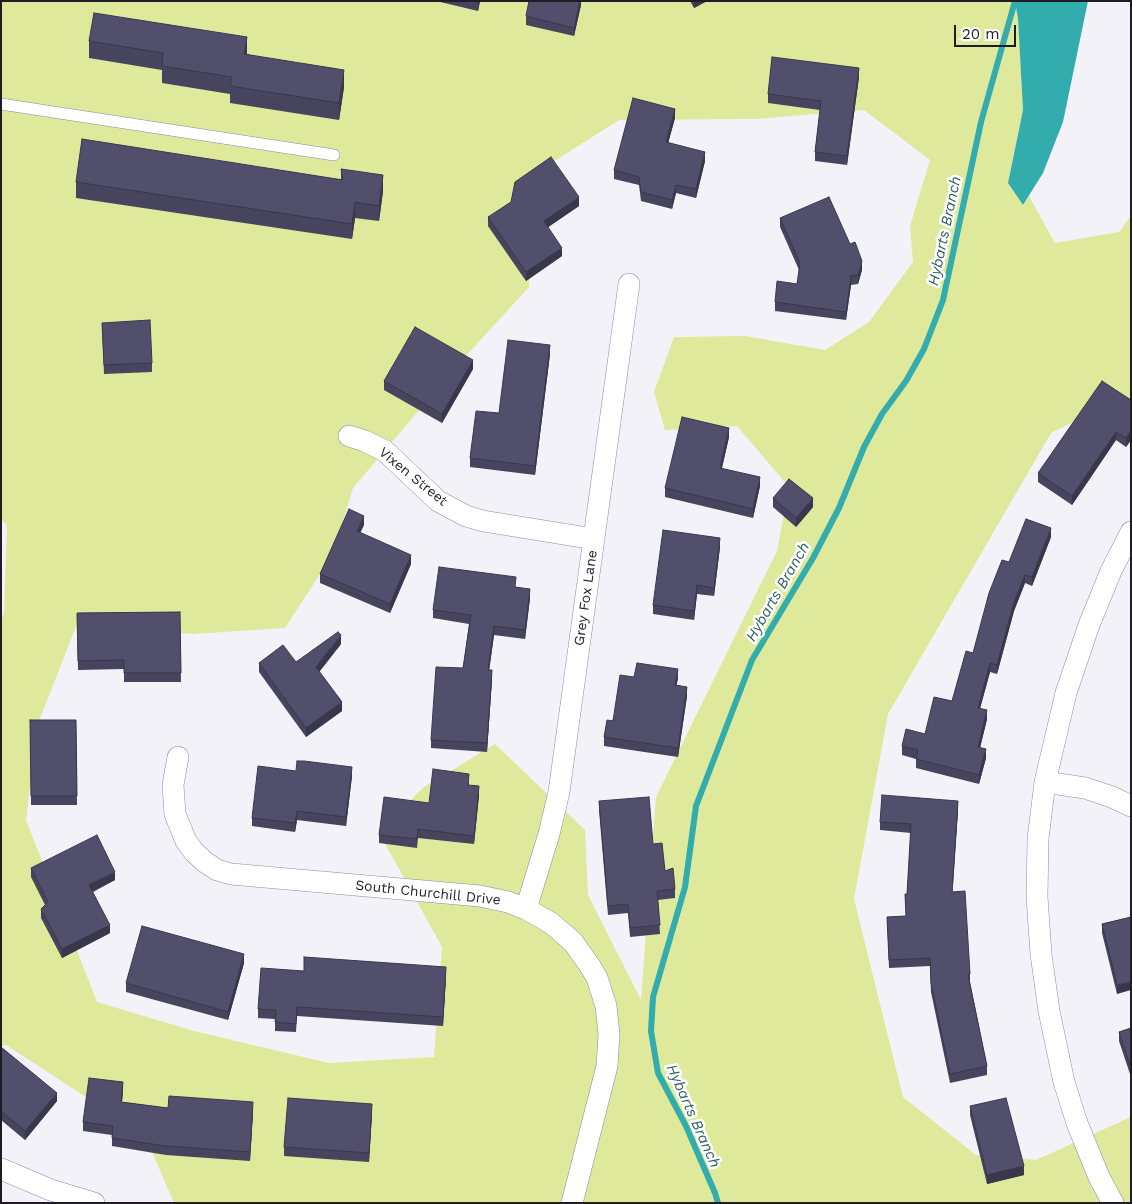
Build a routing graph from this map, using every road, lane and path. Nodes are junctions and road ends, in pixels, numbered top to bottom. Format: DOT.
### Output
graph roads {
  1 [pos="1,104"];
  2 [pos="334,155"];
  3 [pos="629,284"];
  4 [pos="349,436"];
  5 [pos="1131,532"];
  6 [pos="594,539"];
  7 [pos="178,757"];
  8 [pos="1045,782"];
  9 [pos="1131,806"];
  10 [pos="526,909"];
  11 [pos="1,1169"];
  12 [pos="94,1203"];
  13 [pos="572,1203"];
  14 [pos="1113,1203"];
  1 -- 2 [label="lane"];
  3 -- 6 [label="street, Grey Fox Lane"];
  4 -- 6 [label="street, Vixen Street"];
  5 -- 8 [label="street"];
  6 -- 10 [label="street, Grey Fox Lane"];
  7 -- 10 [label="street, South Churchill Drive"];
  8 -- 9 [label="street"];
  8 -- 14 [label="street"];
  10 -- 13 [label="street, South Churchill Drive"];
  11 -- 12 [label="street"];
}
